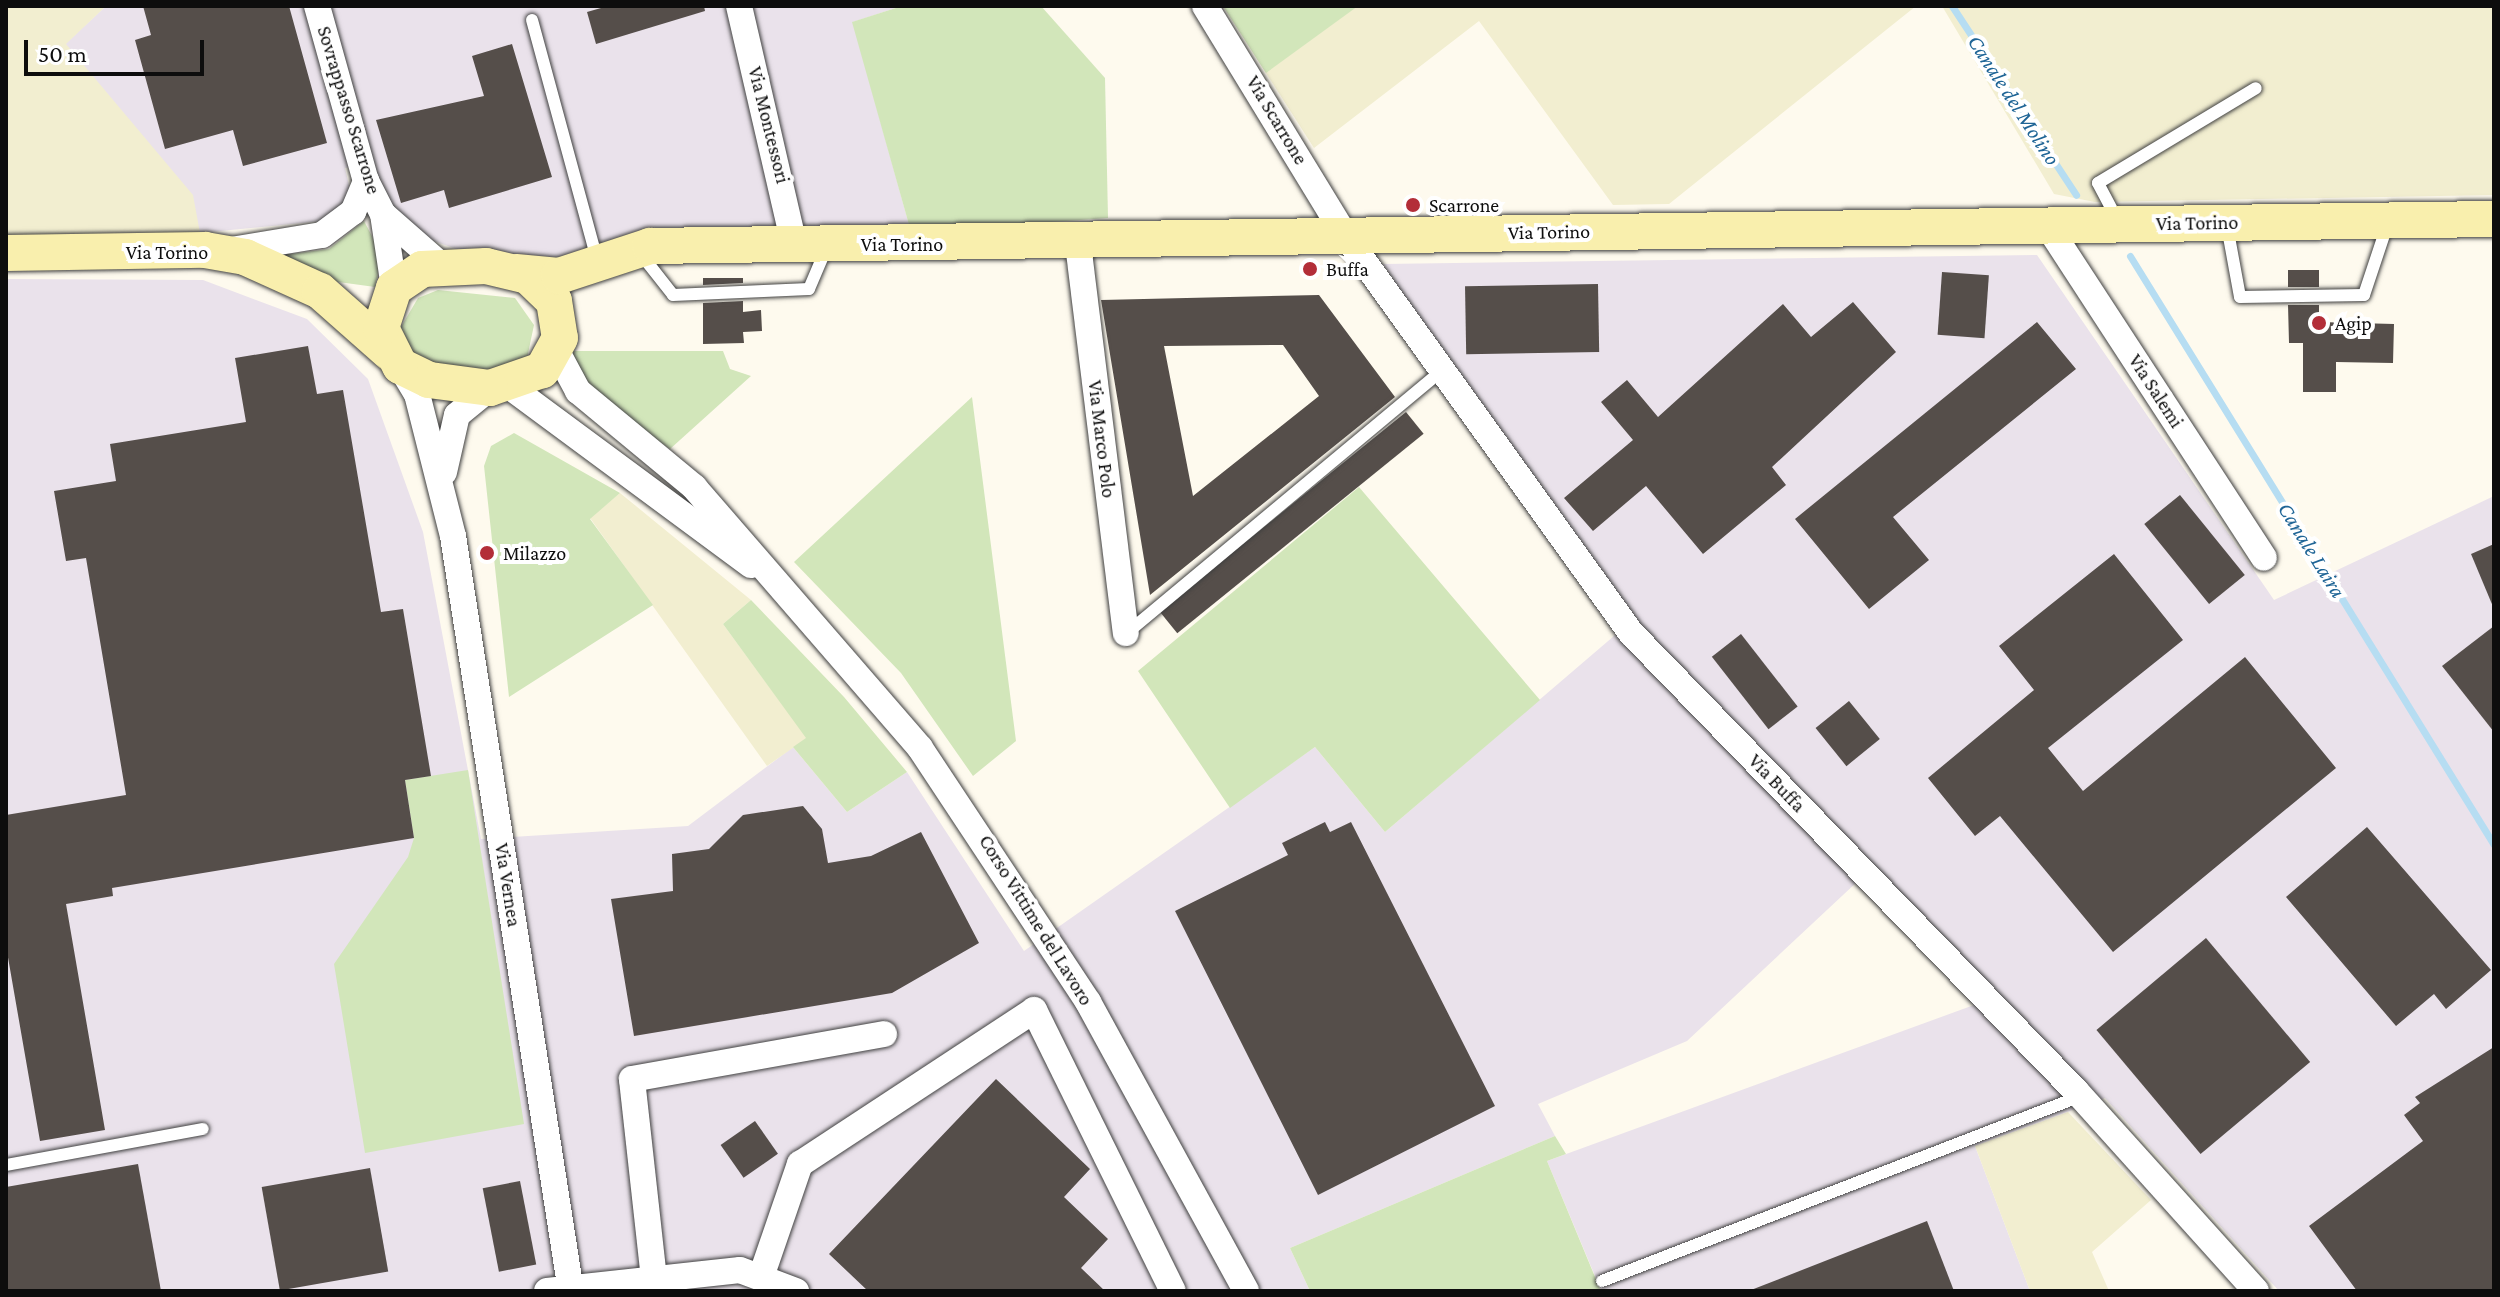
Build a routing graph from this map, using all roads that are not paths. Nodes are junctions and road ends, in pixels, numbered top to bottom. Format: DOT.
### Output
graph roads {
  1 [pos="317,6"];
  2 [pos="739,6"];
  3 [pos="1205,6"];
  4 [pos="532,20"];
  5 [pos="2256,88"];
  6 [pos="366,181"];
  7 [pos="383,214"];
  8 [pos="2494,219"];
  9 [pos="2388,220"];
  10 [pos="2227,222"];
  11 [pos="2119,224"];
  12 [pos="2047,225"];
  13 [pos="1345,235"];
  14 [pos="811,244"];
  15 [pos="1078,244"];
  16 [pos="221,252"];
  17 [pos="6,253"];
  18 [pos="612,263"];
  19 [pos="443,267"];
  20 [pos="516,272"];
  21 [pos="320,291"];
  22 [pos="391,292"];
  23 [pos="559,338"];
  24 [pos="395,359"];
  25 [pos="1442,370"];
  26 [pos="499,387"];
  27 [pos="443,479"];
  28 [pos="2264,558"];
  29 [pos="777,583"];
  30 [pos="1126,633"];
  31 [pos="884,1034"];
  32 [pos="2081,1096"];
  33 [pos="203,1129"];
  34 [pos="6,1165"];
  35 [pos="761,1277"];
  36 [pos="654,1279"];
  37 [pos="1602,1281"];
  38 [pos="563,1290"];
  39 [pos="796,1291"];
  40 [pos="1173,1291"];
  41 [pos="1246,1291"];
  42 [pos="2256,1291"];
  1 -- 6 [label="street, Sovrappasso Scarrone"];
  2 -- 14 [label="street, Via Montessori"];
  3 -- 13 [label="street, Via Scarrone"];
  4 -- 18 [label="lane"];
  5 -- 11 [label="lane"];
  6 -- 7 [label="street, Sovrappasso Scarrone"];
  6 -- 16 [label="street"];
  7 -- 19 [label="street"];
  7 -- 22 [label="street"];
  8 -- 9 [label="main road, Via Torino"];
  9 -- 10 [label="main road, Via Torino"];
  9 -- 10 [label="lane"];
  10 -- 11 [label="main road, Via Torino"];
  11 -- 12 [label="main road, Via Torino"];
  12 -- 13 [label="main road, Via Torino"];
  12 -- 28 [label="street, Via Salemi"];
  13 -- 15 [label="main road, Via Torino"];
  13 -- 25 [label="street, Via Buffa"];
  14 -- 15 [label="main road, Via Torino"];
  14 -- 18 [label="main road, Via Torino"];
  14 -- 18 [label="lane"];
  15 -- 30 [label="street, Via Marco Polo"];
  16 -- 17 [label="main road, Via Torino"];
  16 -- 21 [label="main road, Via Torino"];
  18 -- 20 [label="main road, Via Torino"];
  18 -- 23 [label="main road"];
  19 -- 20 [label="main road"];
  19 -- 22 [label="main road"];
  20 -- 23 [label="main road"];
  21 -- 22 [label="main road"];
  21 -- 24 [label="main road"];
  22 -- 24 [label="main road"];
  23 -- 26 [label="main road"];
  23 -- 29 [label="street"];
  24 -- 26 [label="main road"];
  24 -- 27 [label="street"];
  25 -- 30 [label="lane"];
  25 -- 32 [label="street, Via Buffa"];
  26 -- 27 [label="street"];
  26 -- 29 [label="street"];
  27 -- 38 [label="street, Via Vernea"];
  29 -- 41 [label="street, Corso Vittime del Lavoro"];
  31 -- 36 [label="street"];
  32 -- 37 [label="lane"];
  32 -- 42 [label="street, Via Buffa"];
  33 -- 34 [label="lane"];
  35 -- 36 [label="street"];
  35 -- 39 [label="street"];
  35 -- 40 [label="street"];
  36 -- 38 [label="street"];
}
